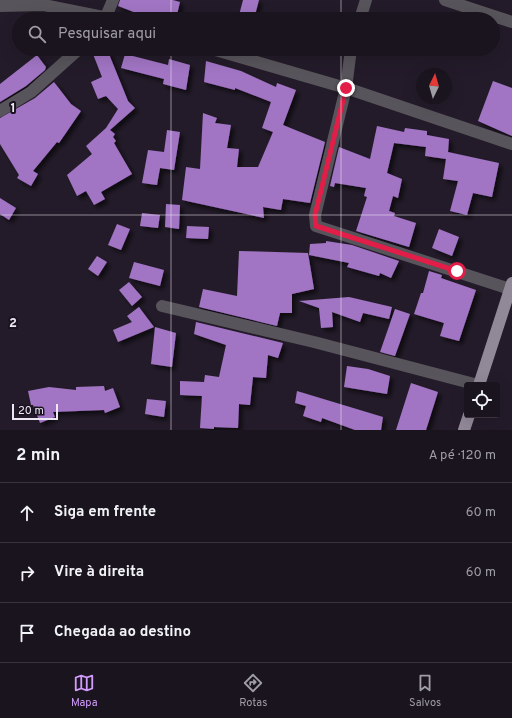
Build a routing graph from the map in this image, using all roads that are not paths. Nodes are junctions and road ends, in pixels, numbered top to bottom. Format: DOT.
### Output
graph roads {
  1 [pos="113,0"];
  2 [pos="366,0"];
  3 [pos="445,0"];
  4 [pos="0,6"];
  5 [pos="78,12"];
  6 [pos="110,12"];
  7 [pos="362,12"];
  8 [pos="482,12"];
  9 [pos="500,18"];
  10 [pos="512,22"];
  11 [pos="70,56"];
  12 [pos="236,56"];
  13 [pos="350,56"];
  14 [pos="346,88"];
  15 [pos="0,111"];
  16 [pos="512,144"];
  17 [pos="511,286"];
  18 [pos="162,306"];
  19 [pos="467,382"];
  20 [pos="479,382"];
  21 [pos="468,418"];
  22 [pos="464,430"];
  1 -- 6 [label="street"];
  2 -- 7 [label="street"];
  3 -- 8 [label="street"];
  4 -- 5 [label="street"];
  9 -- 10 [label="street"];
  11 -- 15 [label="street"];
  12 -- 14 [label="street"];
  13 -- 14 [label="street"];
  14 -- 16 [label="street"];
  14 -- 17 [label="street"];
  17 -- 20 [label="main road"];
  18 -- 19 [label="street"];
  21 -- 22 [label="main road"];
}
